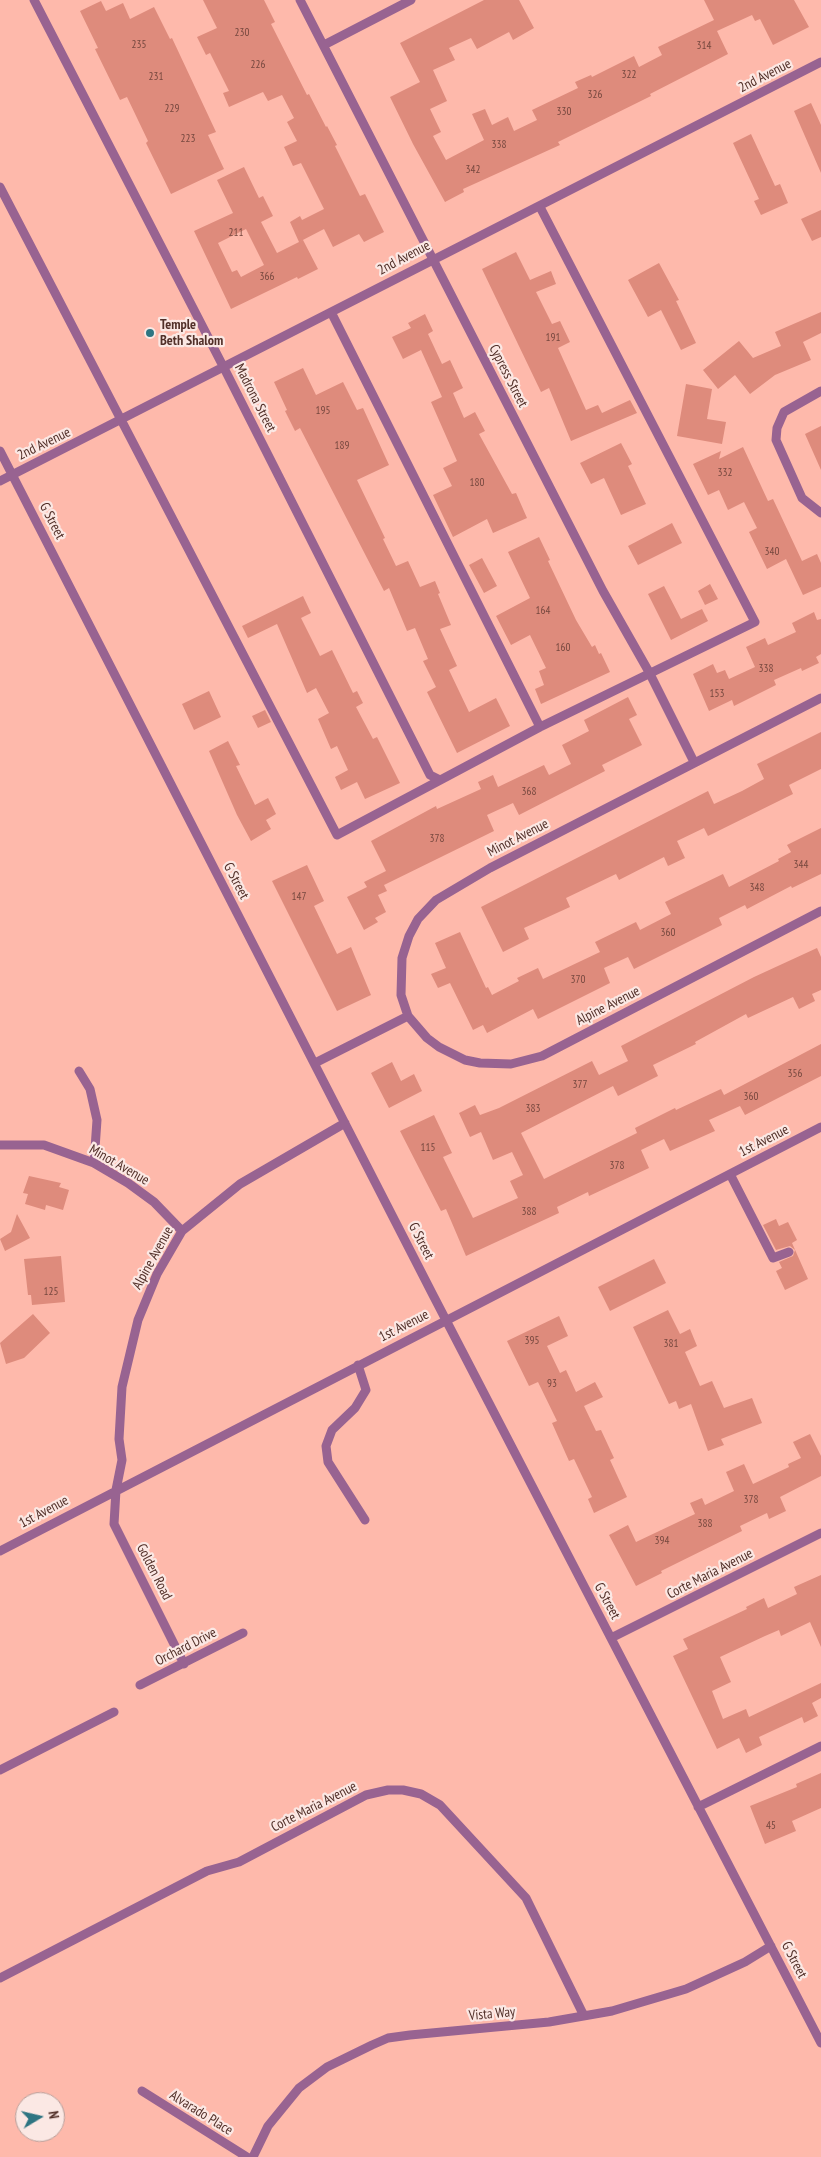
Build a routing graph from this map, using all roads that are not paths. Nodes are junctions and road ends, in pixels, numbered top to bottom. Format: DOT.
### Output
graph roads {
  1 [pos="34,0"];
  2 [pos="300,0"];
  3 [pos="411,0"];
  4 [pos="324,45"];
  5 [pos="821,62"];
  6 [pos="0,187"];
  7 [pos="540,207"];
  8 [pos="433,258"];
  9 [pos="331,312"];
  10 [pos="224,368"];
  11 [pos="821,391"];
  12 [pos="122,420"];
  13 [pos="0,451"];
  14 [pos="13,475"];
  15 [pos="0,481"];
  16 [pos="821,513"];
  17 [pos="649,672"];
  18 [pos="821,698"];
  19 [pos="540,727"];
  20 [pos="694,762"];
  21 [pos="438,779"];
  22 [pos="821,911"];
  23 [pos="408,1016"];
  24 [pos="315,1064"];
  25 [pos="79,1071"];
  26 [pos="345,1122"];
  27 [pos="821,1127"];
  28 [pos="0,1145"];
  29 [pos="94,1163"];
  30 [pos="730,1174"];
  31 [pos="182,1231"];
  32 [pos="789,1252"];
  33 [pos="446,1320"];
  34 [pos="358,1365"];
  35 [pos="116,1490"];
  36 [pos="365,1520"];
  37 [pos="821,1533"];
  38 [pos="0,1551"];
  39 [pos="243,1633"];
  40 [pos="611,1638"];
  41 [pos="184,1664"];
  42 [pos="140,1685"];
  43 [pos="114,1712"];
  44 [pos="821,1746"];
  45 [pos="0,1770"];
  46 [pos="698,1807"];
  47 [pos="771,1946"];
  48 [pos="0,1978"];
  49 [pos="584,2016"];
  50 [pos="821,2043"];
  51 [pos="142,2091"];
  52 [pos="247,2157"];
  53 [pos="253,2157"];
  1 -- 10 [label="street, Madrona Street"];
  2 -- 4 [label="street, Cypress Street"];
  3 -- 4 [label="street"];
  4 -- 8 [label="street, Cypress Street"];
  5 -- 7 [label="street, 2nd Avenue"];
  6 -- 12 [label="street"];
  7 -- 8 [label="street, 2nd Avenue"];
  7 -- 17 [label="street"];
  8 -- 9 [label="street, 2nd Avenue"];
  8 -- 17 [label="street, Cypress Street"];
  9 -- 10 [label="street, 2nd Avenue"];
  9 -- 19 [label="street"];
  10 -- 12 [label="street, 2nd Avenue"];
  10 -- 21 [label="street, Madrona Street"];
  11 -- 16 [label="street"];
  12 -- 14 [label="street, 2nd Avenue"];
  12 -- 21 [label="street"];
  13 -- 14 [label="street, G Street"];
  14 -- 15 [label="street, 2nd Avenue"];
  14 -- 24 [label="street, G Street"];
  17 -- 19 [label="street"];
  17 -- 20 [label="street, Cypress Street"];
  18 -- 20 [label="street, Minot Avenue"];
  19 -- 21 [label="street"];
  20 -- 23 [label="street, Minot Avenue"];
  22 -- 23 [label="street, Alpine Avenue"];
  23 -- 24 [label="street"];
  24 -- 26 [label="street, G Street"];
  25 -- 29 [label="street"];
  26 -- 31 [label="street, Alpine Avenue"];
  26 -- 33 [label="street, G Street"];
  27 -- 30 [label="street, 1st Avenue"];
  28 -- 29 [label="street, Minot Avenue"];
  29 -- 31 [label="street, Minot Avenue"];
  30 -- 32 [label="street"];
  30 -- 33 [label="street, 1st Avenue"];
  31 -- 35 [label="street, Alpine Avenue"];
  33 -- 34 [label="street, 1st Avenue"];
  33 -- 40 [label="street, G Street"];
  34 -- 35 [label="street, 1st Avenue"];
  34 -- 36 [label="street"];
  35 -- 38 [label="street, 1st Avenue"];
  35 -- 41 [label="street, Golden Road"];
  37 -- 40 [label="street, Corte Maria Avenue"];
  39 -- 41 [label="street, Orchard Drive"];
  40 -- 46 [label="street, G Street"];
  41 -- 42 [label="street, Orchard Drive"];
  43 -- 45 [label="street"];
  44 -- 46 [label="street"];
  46 -- 47 [label="street, G Street"];
  47 -- 49 [label="street, Vista Way"];
  47 -- 50 [label="street, G Street"];
  48 -- 49 [label="street, Corte Maria Avenue"];
  49 -- 53 [label="street, Vista Way"];
  51 -- 52 [label="street, Alvarado Place"];
}
